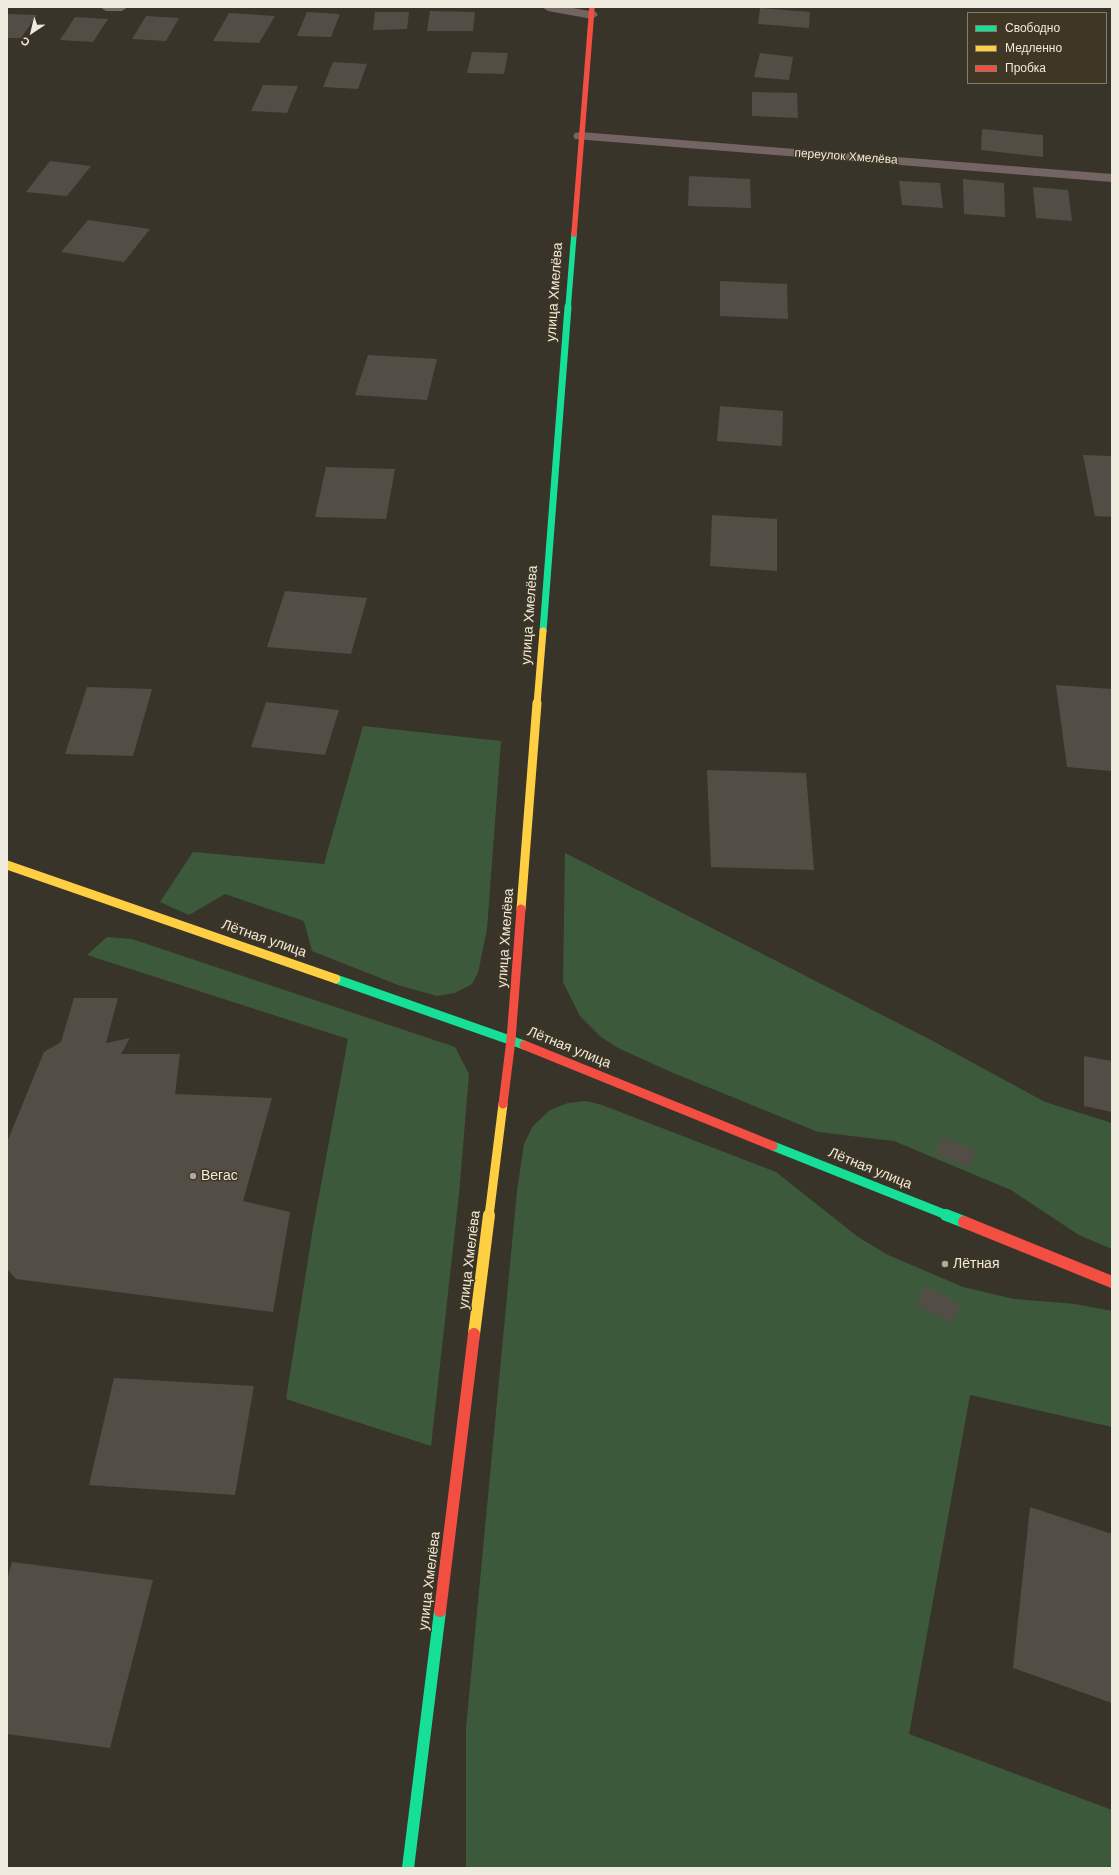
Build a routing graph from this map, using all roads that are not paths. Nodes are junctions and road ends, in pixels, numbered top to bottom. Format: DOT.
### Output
graph roads {
  1 [pos="106,7"];
  2 [pos="122,7"];
  3 [pos="548,7"];
  4 [pos="592,11"];
  5 [pos="580,136"];
  6 [pos="1112,178"];
  7 [pos="7,864"];
  8 [pos="511,1040"];
  9 [pos="1112,1282"];
  10 [pos="408,1868"];
  1 -- 2 [label="street"];
  3 -- 4 [label="street"];
  4 -- 5 [label="main road, улица Хмелёва"];
  5 -- 6 [label="street, переулок Хмелёва"];
  5 -- 8 [label="main road, улица Хмелёва"];
  7 -- 8 [label="main road, Лётная улица"];
  8 -- 9 [label="main road, Лётная улица"];
  8 -- 10 [label="main road, улица Хмелёва"];
}
